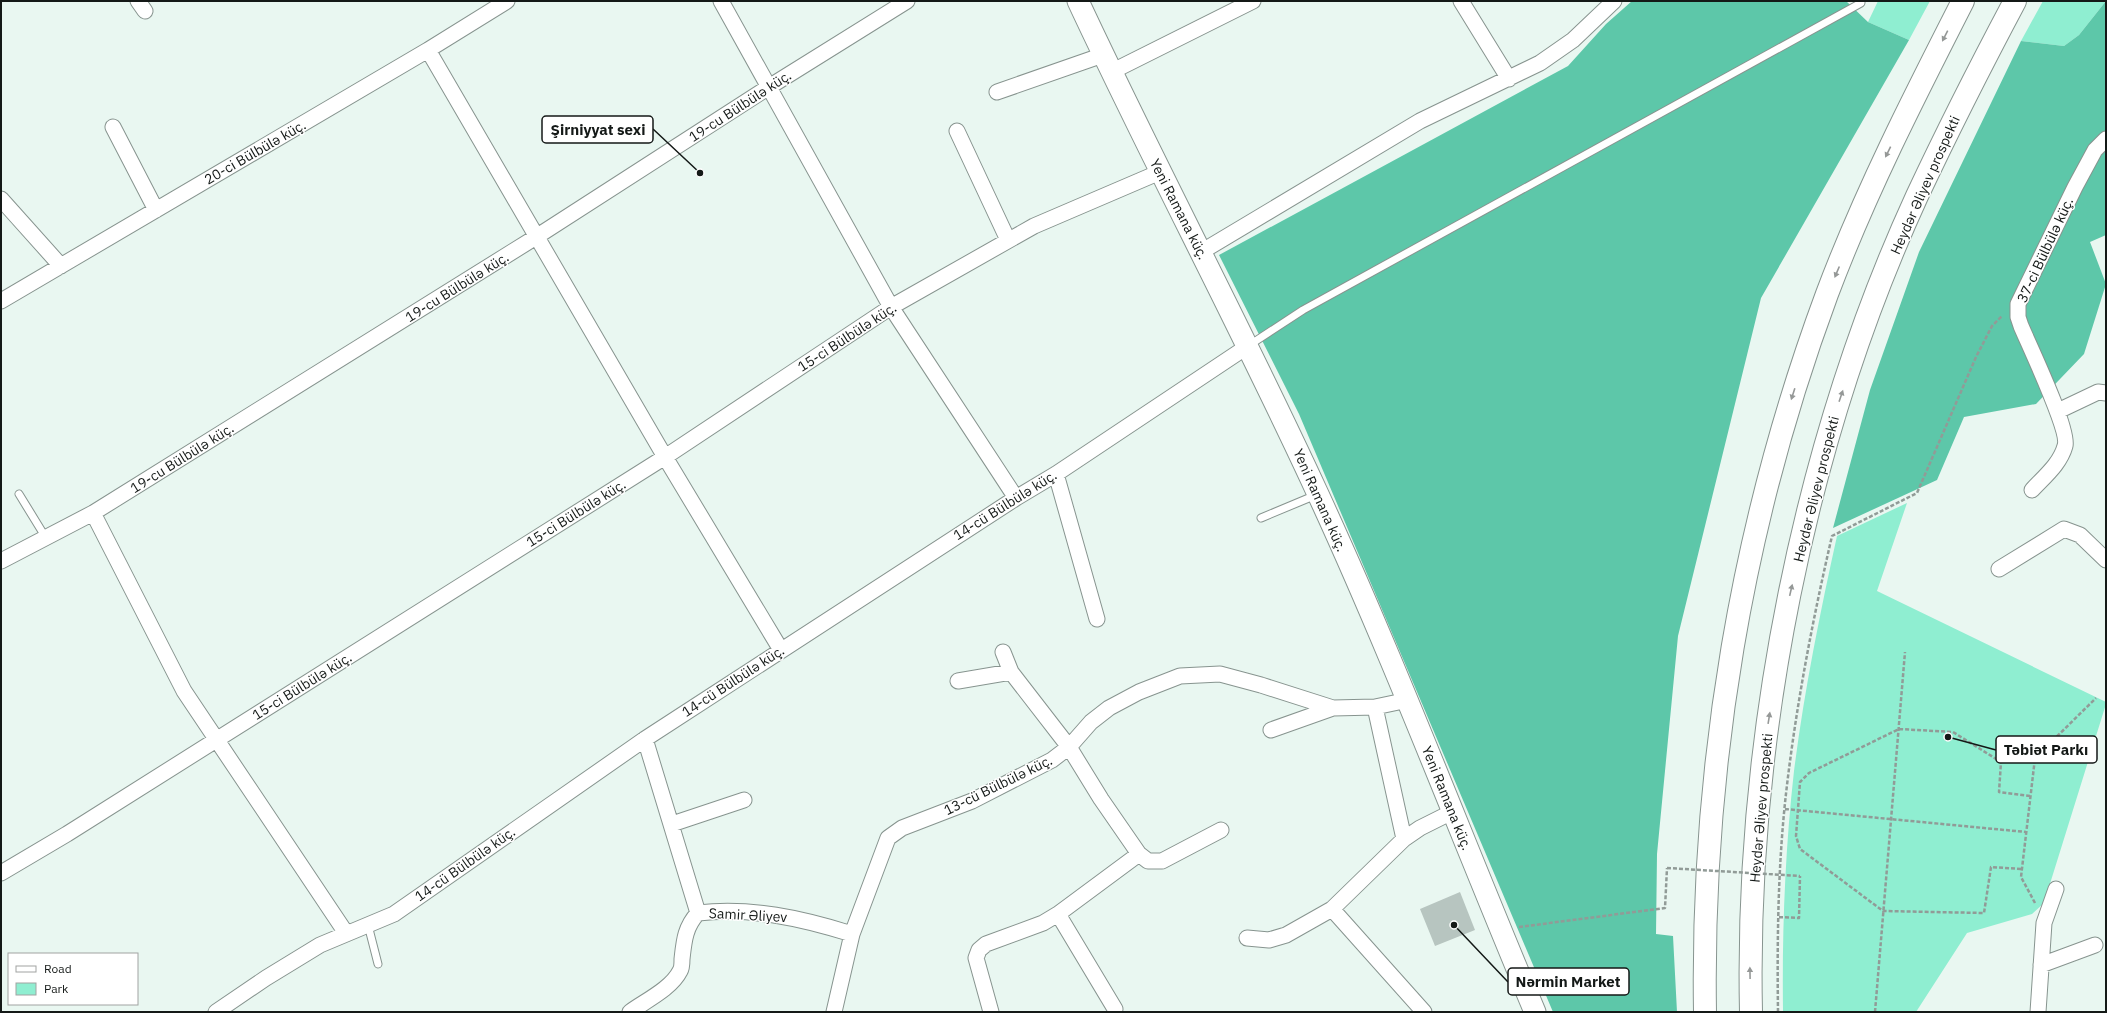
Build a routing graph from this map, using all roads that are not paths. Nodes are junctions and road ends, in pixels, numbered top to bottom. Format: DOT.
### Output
graph roads {
  1 [pos="507,1"];
  2 [pos="721,1"];
  3 [pos="907,1"];
  4 [pos="1078,1"];
  5 [pos="1253,1"];
  6 [pos="1461,1"];
  7 [pos="1614,1"];
  8 [pos="1861,1"];
  9 [pos="1963,1"];
  10 [pos="2015,1"];
  11 [pos="428,50"];
  12 [pos="1107,64"];
  13 [pos="1509,80"];
  14 [pos="769,87"];
  15 [pos="997,92"];
  16 [pos="112,127"];
  17 [pos="957,131"];
  18 [pos="2106,139"];
  19 [pos="1160,172"];
  20 [pos="1,199"];
  21 [pos="156,210"];
  22 [pos="536,237"];
  23 [pos="1008,240"];
  24 [pos="1201,252"];
  25 [pos="61,266"];
  26 [pos="1,301"];
  27 [pos="891,307"];
  28 [pos="1248,346"];
  29 [pos="2106,393"];
  30 [pos="2058,412"];
  31 [pos="665,457"];
  32 [pos="1056,474"];
  33 [pos="2032,490"];
  34 [pos="19,494"];
  35 [pos="1318,494"];
  36 [pos="1016,498"];
  37 [pos="93,514"];
  38 [pos="1262,518"];
  39 [pos="46,538"];
  40 [pos="2106,560"];
  41 [pos="1,561"];
  42 [pos="1999,570"];
  43 [pos="1097,619"];
  44 [pos="781,650"];
  45 [pos="1003,652"];
  46 [pos="1011,672"];
  47 [pos="958,681"];
  48 [pos="1408,700"];
  49 [pos="1376,707"];
  50 [pos="1333,708"];
  51 [pos="1271,730"];
  52 [pos="645,739"];
  53 [pos="216,740"];
  54 [pos="1069,747"];
  55 [pos="744,800"];
  56 [pos="1452,812"];
  57 [pos="672,824"];
  58 [pos="1221,830"];
  59 [pos="1404,839"];
  60 [pos="1139,854"];
  61 [pos="1,873"];
  62 [pos="2056,889"];
  63 [pos="1332,909"];
  64 [pos="698,913"];
  65 [pos="1058,914"];
  66 [pos="368,925"];
  67 [pos="346,933"];
  68 [pos="852,934"];
  69 [pos="1247,938"];
  70 [pos="2095,945"];
  71 [pos="378,964"];
  72 [pos="2041,965"];
  73 [pos="1115,1009"];
  74 [pos="216,1012"];
  75 [pos="630,1012"];
  76 [pos="834,1012"];
  77 [pos="991,1012"];
  78 [pos="1424,1012"];
  79 [pos="1535,1012"];
  80 [pos="1705,1012"];
  81 [pos="1751,1012"];
  82 [pos="2038,1012"];
  1 -- 11 [label="street, 20-ci Bülbülə küç."];
  2 -- 14 [label="street"];
  3 -- 14 [label="street, 19-cu Bülbülə küç."];
  4 -- 12 [label="street, Yeni Ramana küç."];
  5 -- 12 [label="street"];
  6 -- 13 [label="street"];
  7 -- 13 [label="street"];
  8 -- 28 [label="lane"];
  9 -- 80 [label="highway, one-way"];
  81 -- 10 [label="highway, Heydər Əliyev prospekti, one-way"];
  11 -- 21 [label="street, 20-ci Bülbülə küç."];
  11 -- 22 [label="street"];
  12 -- 15 [label="street"];
  12 -- 19 [label="street, Yeni Ramana küç."];
  13 -- 24 [label="street"];
  14 -- 22 [label="street, 19-cu Bülbülə küç."];
  14 -- 27 [label="street"];
  16 -- 21 [label="street"];
  17 -- 23 [label="street"];
  18 -- 30 [label="street, 37-ci Bülbülə küç."];
  19 -- 23 [label="street, 15-ci Bülbülə küç."];
  19 -- 24 [label="street, Yeni Ramana küç."];
  20 -- 25 [label="street"];
  21 -- 25 [label="street, 20-ci Bülbülə küç."];
  22 -- 31 [label="street"];
  22 -- 37 [label="street, 19-cu Bülbülə küç."];
  23 -- 27 [label="street, 15-ci Bülbülə küç."];
  24 -- 28 [label="street, Yeni Ramana küç."];
  25 -- 26 [label="street, 20-ci Bülbülə küç."];
  27 -- 31 [label="street, 15-ci Bülbülə küç."];
  27 -- 36 [label="street"];
  28 -- 32 [label="street, 14-cü Bülbülə küç."];
  28 -- 35 [label="street, Yeni Ramana küç."];
  29 -- 30 [label="street"];
  30 -- 33 [label="street, 37-ci Bülbülə küç."];
  31 -- 44 [label="street"];
  31 -- 53 [label="street, 15-ci Bülbülə küç."];
  32 -- 36 [label="street, 14-cü Bülbülə küç."];
  32 -- 43 [label="street"];
  34 -- 39 [label="lane"];
  35 -- 38 [label="lane"];
  35 -- 48 [label="street, Yeni Ramana küç."];
  36 -- 44 [label="street, 14-cü Bülbülə küç."];
  37 -- 39 [label="street, 19-cu Bülbülə küç."];
  37 -- 53 [label="street"];
  39 -- 41 [label="street, 19-cu Bülbülə küç."];
  40 -- 42 [label="street"];
  44 -- 52 [label="street, 14-cü Bülbülə küç."];
  45 -- 46 [label="street"];
  46 -- 47 [label="street"];
  46 -- 54 [label="street"];
  48 -- 49 [label="street, 13-cü Bülbülə küç."];
  48 -- 56 [label="street, Yeni Ramana küç."];
  49 -- 50 [label="street, 13-cü Bülbülə küç."];
  49 -- 59 [label="street"];
  50 -- 51 [label="street"];
  50 -- 54 [label="street, 13-cü Bülbülə küç."];
  52 -- 57 [label="street"];
  52 -- 66 [label="street, 14-cü Bülbülə küç."];
  53 -- 61 [label="street, 15-ci Bülbülə küç."];
  53 -- 67 [label="street"];
  54 -- 60 [label="street"];
  54 -- 68 [label="street, 13-cü Bülbülə küç."];
  55 -- 57 [label="street"];
  56 -- 59 [label="street"];
  56 -- 79 [label="street, Yeni Ramana küç."];
  57 -- 64 [label="street"];
  58 -- 60 [label="street"];
  59 -- 63 [label="street"];
  60 -- 65 [label="street"];
  62 -- 72 [label="street"];
  63 -- 69 [label="street"];
  63 -- 78 [label="street"];
  64 -- 68 [label="street, Samir Əliyev"];
  64 -- 75 [label="street, Samir Əliyev"];
  65 -- 73 [label="street"];
  65 -- 77 [label="street"];
  66 -- 67 [label="street, 14-cü Bülbülə küç."];
  66 -- 71 [label="lane"];
  67 -- 74 [label="street, 14-cü Bülbülə küç."];
  68 -- 76 [label="street, 13-cü Bülbülə küç."];
  70 -- 72 [label="street"];
  72 -- 82 [label="street"];
}
